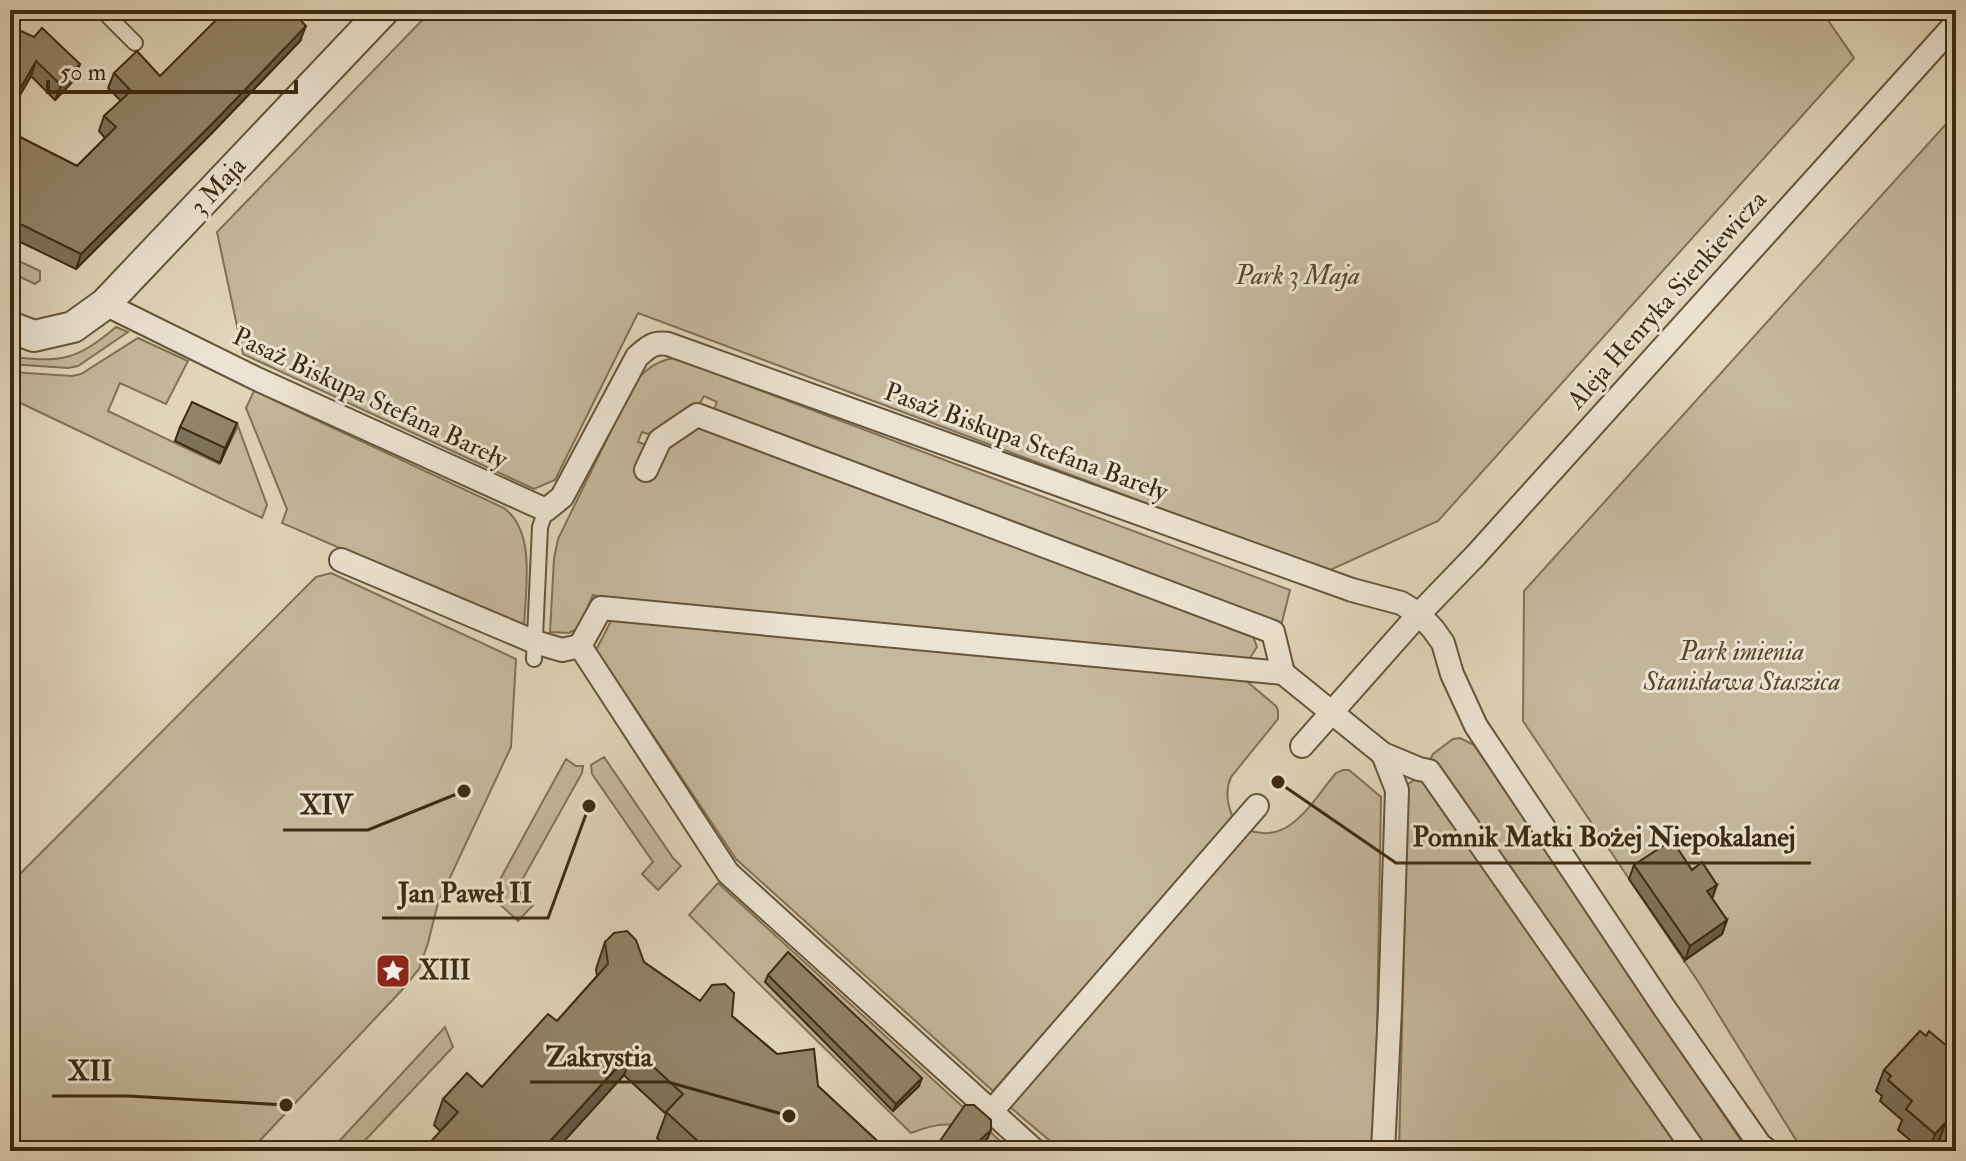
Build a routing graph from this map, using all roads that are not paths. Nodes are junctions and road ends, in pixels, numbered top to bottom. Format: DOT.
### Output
graph roads {
  1 [pos="102,10"];
  2 [pos="384,10"];
  3 [pos="1956,23"];
  4 [pos="135,43"];
  5 [pos="105,304"];
  6 [pos="22,332"];
  7 [pos="646,470"];
  8 [pos="546,510"];
  9 [pos="341,560"];
  10 [pos="1419,614"];
  11 [pos="580,646"];
  12 [pos="535,650"];
  13 [pos="1283,673"];
  14 [pos="1331,712"];
  15 [pos="1302,746"];
  16 [pos="1383,754"];
  17 [pos="1257,806"];
  18 [pos="991,1112"];
  19 [pos="1035,1151"];
  20 [pos="1383,1151"];
  21 [pos="1695,1151"];
  22 [pos="1768,1151"];
  1 -- 4 [label="lane"];
  2 -- 5 [label="street, 3 Maja"];
  3 -- 10 [label="street, Aleja Henryka Sienkiewicza"];
  5 -- 6 [label="street, 3 Maja"];
  5 -- 8 [label="street, Pasaż Biskupa Stefana Bareły"];
  7 -- 13 [label="street"];
  8 -- 10 [label="street, Pasaż Biskupa Stefana Bareły"];
  8 -- 12 [label="lane"];
  9 -- 12 [label="street"];
  10 -- 14 [label="street, Aleja Henryka Sienkiewicza"];
  10 -- 22 [label="street, Pasaż Biskupa Stefana Bareły"];
  11 -- 12 [label="street"];
  11 -- 13 [label="street"];
  11 -- 18 [label="street"];
  13 -- 14 [label="street"];
  14 -- 15 [label="street, Aleja Henryka Sienkiewicza"];
  14 -- 16 [label="street"];
  16 -- 20 [label="street"];
  16 -- 21 [label="street"];
  17 -- 18 [label="street"];
  18 -- 19 [label="street"];
}
